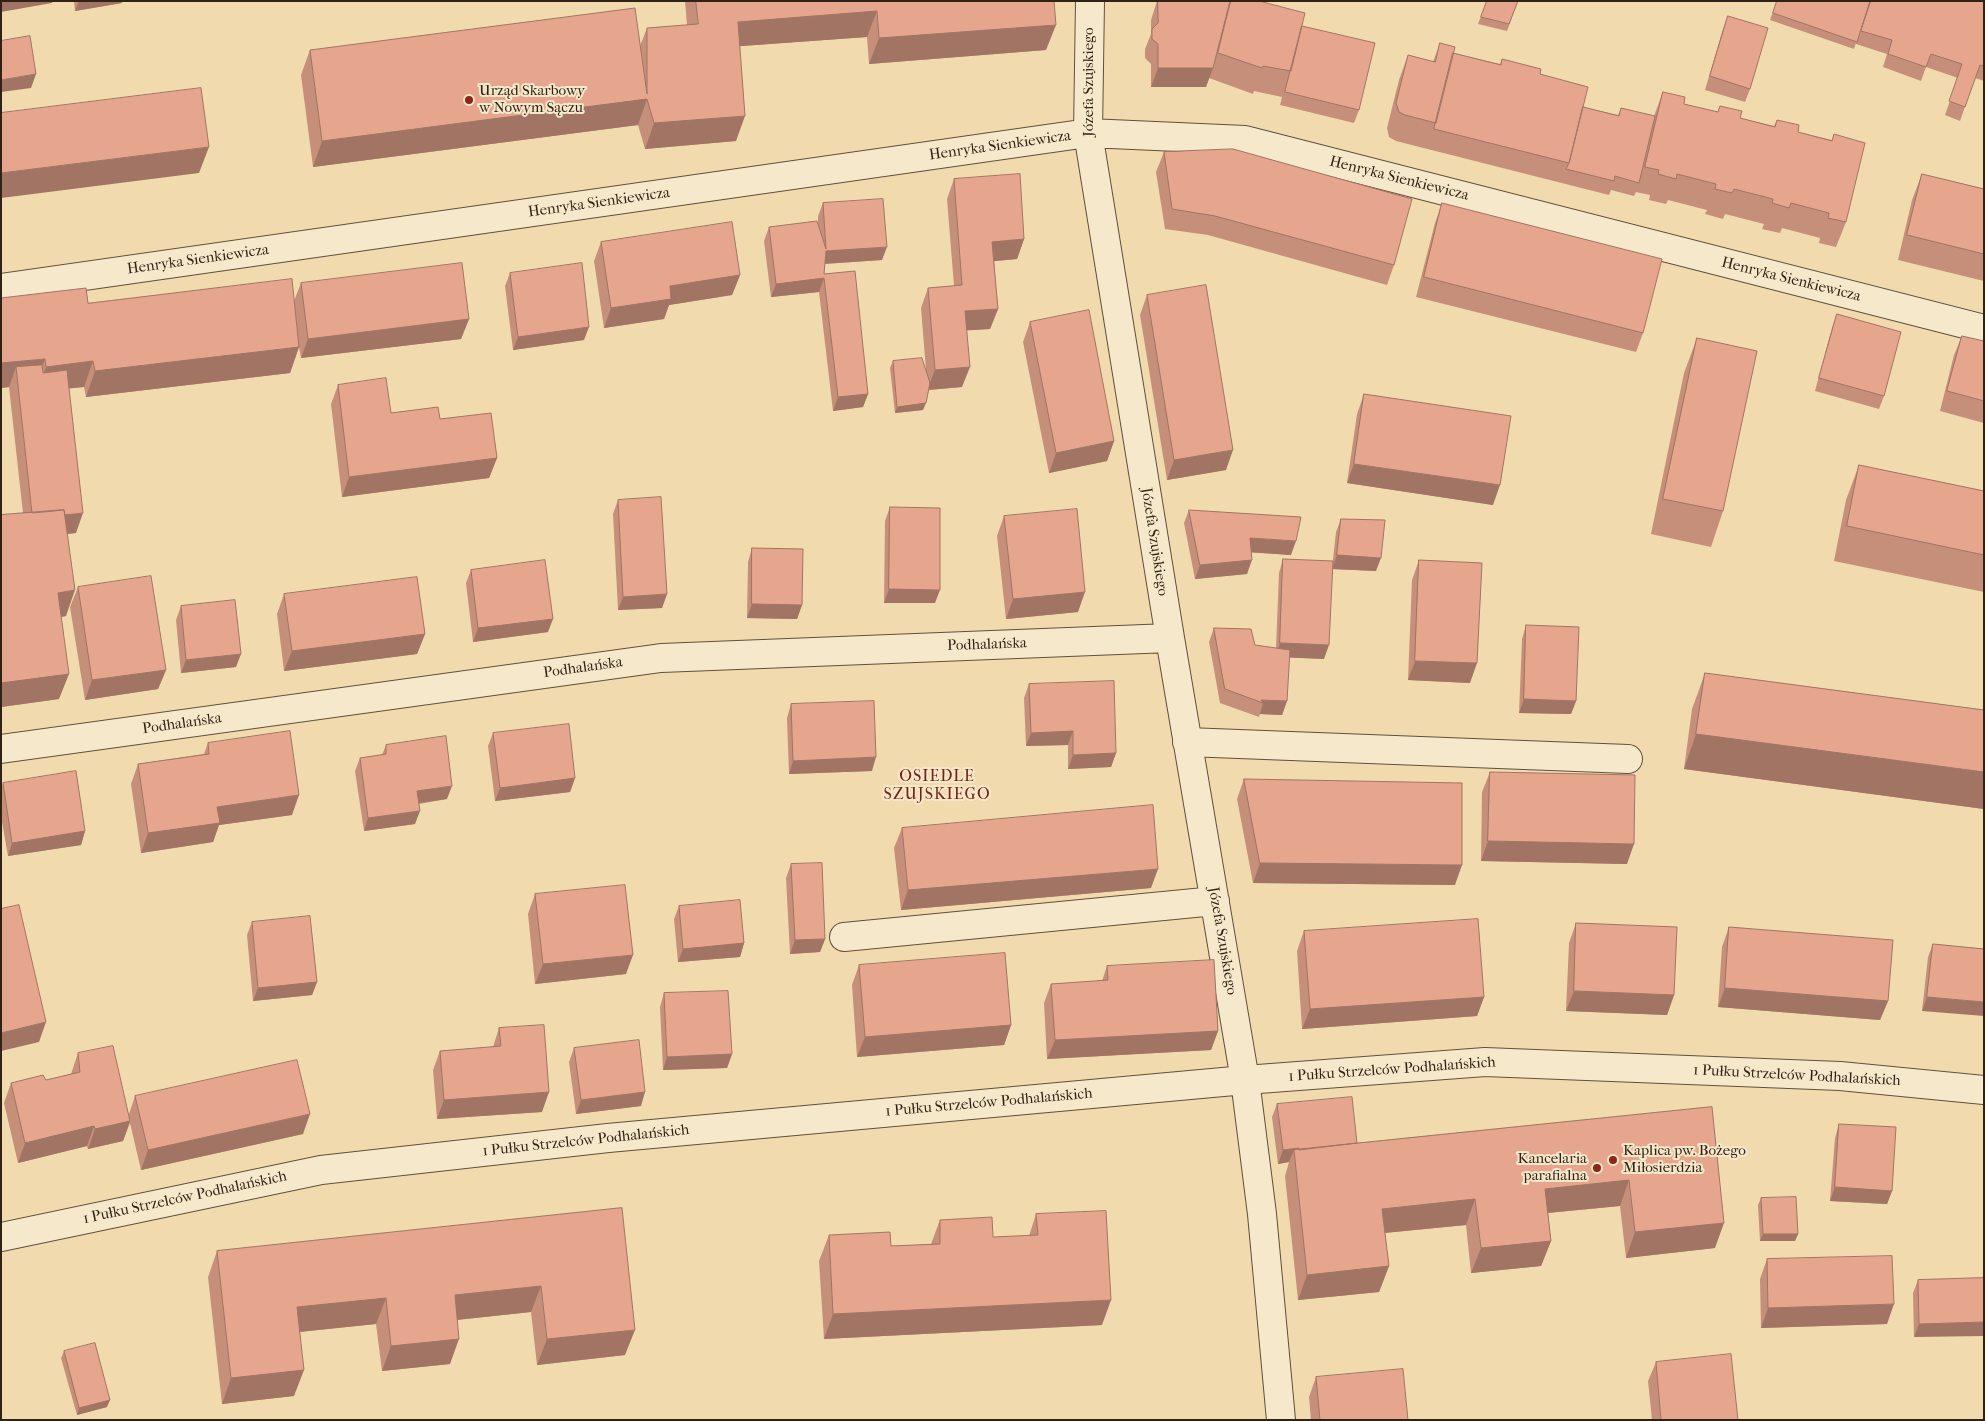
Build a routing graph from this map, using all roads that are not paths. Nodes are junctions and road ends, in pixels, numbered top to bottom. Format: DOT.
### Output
graph roads {
  1 [pos="1090,1"];
  2 [pos="1088,133"];
  3 [pos="1,288"];
  4 [pos="1984,329"];
  5 [pos="1170,638"];
  6 [pos="1187,742"];
  7 [pos="1,749"];
  8 [pos="1628,759"];
  9 [pos="1215,901"];
  10 [pos="844,937"];
  11 [pos="1245,1080"];
  12 [pos="1984,1090"];
  13 [pos="1,1236"];
  14 [pos="1281,1420"];
  1 -- 2 [label="street, Józefa Szujskiego"];
  2 -- 3 [label="street, Henryka Sienkiewicza"];
  2 -- 4 [label="street, Henryka Sienkiewicza"];
  2 -- 5 [label="street, Józefa Szujskiego"];
  5 -- 6 [label="street, Józefa Szujskiego"];
  5 -- 7 [label="street, Podhalańska"];
  6 -- 8 [label="street"];
  6 -- 9 [label="street, Józefa Szujskiego"];
  9 -- 10 [label="street"];
  9 -- 11 [label="street, Józefa Szujskiego"];
  11 -- 12 [label="street, 1 Pułku Strzelców Podhalańskich"];
  11 -- 13 [label="street, 1 Pułku Strzelców Podhalańskich"];
  11 -- 14 [label="street, Józefa Szujskiego"];
}
